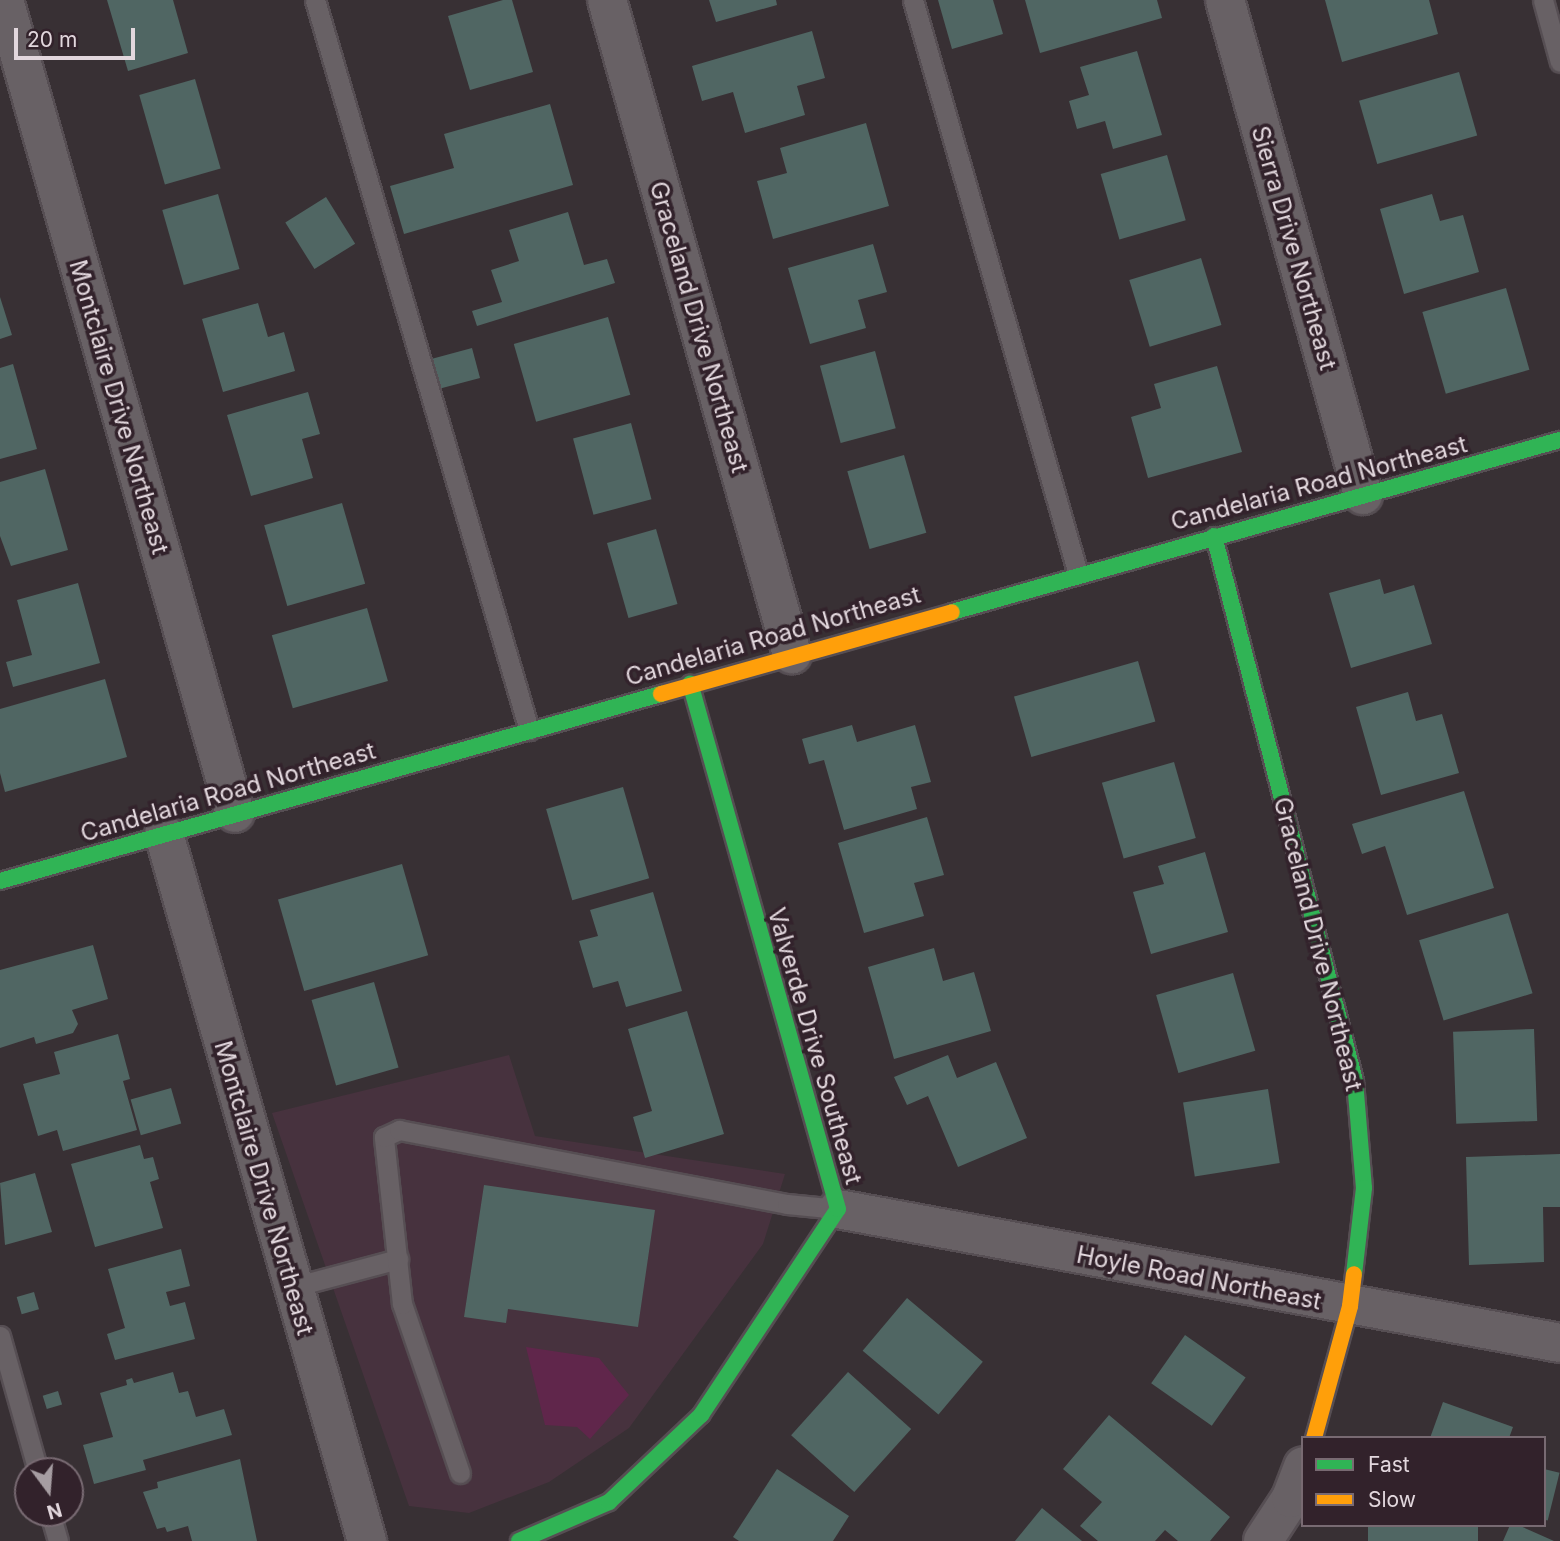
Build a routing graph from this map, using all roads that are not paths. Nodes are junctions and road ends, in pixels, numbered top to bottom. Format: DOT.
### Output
graph roads {
  1 [pos="4,0"];
  2 [pos="316,0"];
  3 [pos="607,0"];
  4 [pos="913,0"];
  5 [pos="1225,0"];
  6 [pos="1543,0"];
  7 [pos="1560,62"];
  8 [pos="1560,440"];
  9 [pos="1363,495"];
  10 [pos="1214,536"];
  11 [pos="1078,574"];
  12 [pos="792,654"];
  13 [pos="690,683"];
  14 [pos="529,730"];
  15 [pos="235,813"];
  16 [pos="164,834"];
  17 [pos="0,881"];
  18 [pos="838,1209"];
  19 [pos="398,1259"];
  20 [pos="293,1287"];
  21 [pos="1350,1306"];
  22 [pos="0,1336"];
  23 [pos="1560,1343"];
  24 [pos="1315,1436"];
  25 [pos="34,1457"];
  26 [pos="1301,1471"];
  27 [pos="460,1473"];
  28 [pos="368,1541"];
  29 [pos="519,1541"];
  30 [pos="1263,1541"];
  1 -- 15 [label="street, Montclaire Drive Northeast"];
  2 -- 14 [label="lane"];
  3 -- 12 [label="street, Graceland Drive Northeast"];
  4 -- 11 [label="lane"];
  5 -- 9 [label="street, Sierra Drive Northeast"];
  6 -- 7 [label="lane"];
  8 -- 9 [label="street, Candelaria Road Northeast"];
  9 -- 10 [label="street, Candelaria Road Northeast"];
  10 -- 11 [label="street, Candelaria Road Northeast"];
  10 -- 21 [label="street, Graceland Drive Northeast"];
  11 -- 12 [label="street, Candelaria Road Northeast"];
  12 -- 13 [label="street, Candelaria Road Northeast"];
  13 -- 14 [label="street, Candelaria Road Northeast"];
  13 -- 18 [label="street, Valverde Drive Southeast"];
  14 -- 15 [label="street, Candelaria Road Northeast"];
  15 -- 16 [label="street, Candelaria Road Northeast"];
  16 -- 17 [label="street, Candelaria Road Northeast"];
  16 -- 20 [label="street, Montclaire Drive Northeast"];
  18 -- 19 [label="lane"];
  18 -- 21 [label="street, Hoyle Road Northeast"];
  18 -- 29 [label="street, Valverde Drive Southeast"];
  19 -- 20 [label="lane"];
  19 -- 27 [label="lane"];
  20 -- 28 [label="street, Montclaire Drive Northeast"];
  21 -- 23 [label="street, Hoyle Road Northeast"];
  21 -- 24 [label="street, Graceland Drive Northeast"];
  22 -- 25 [label="lane"];
  26 -- 30 [label="street"];
}
